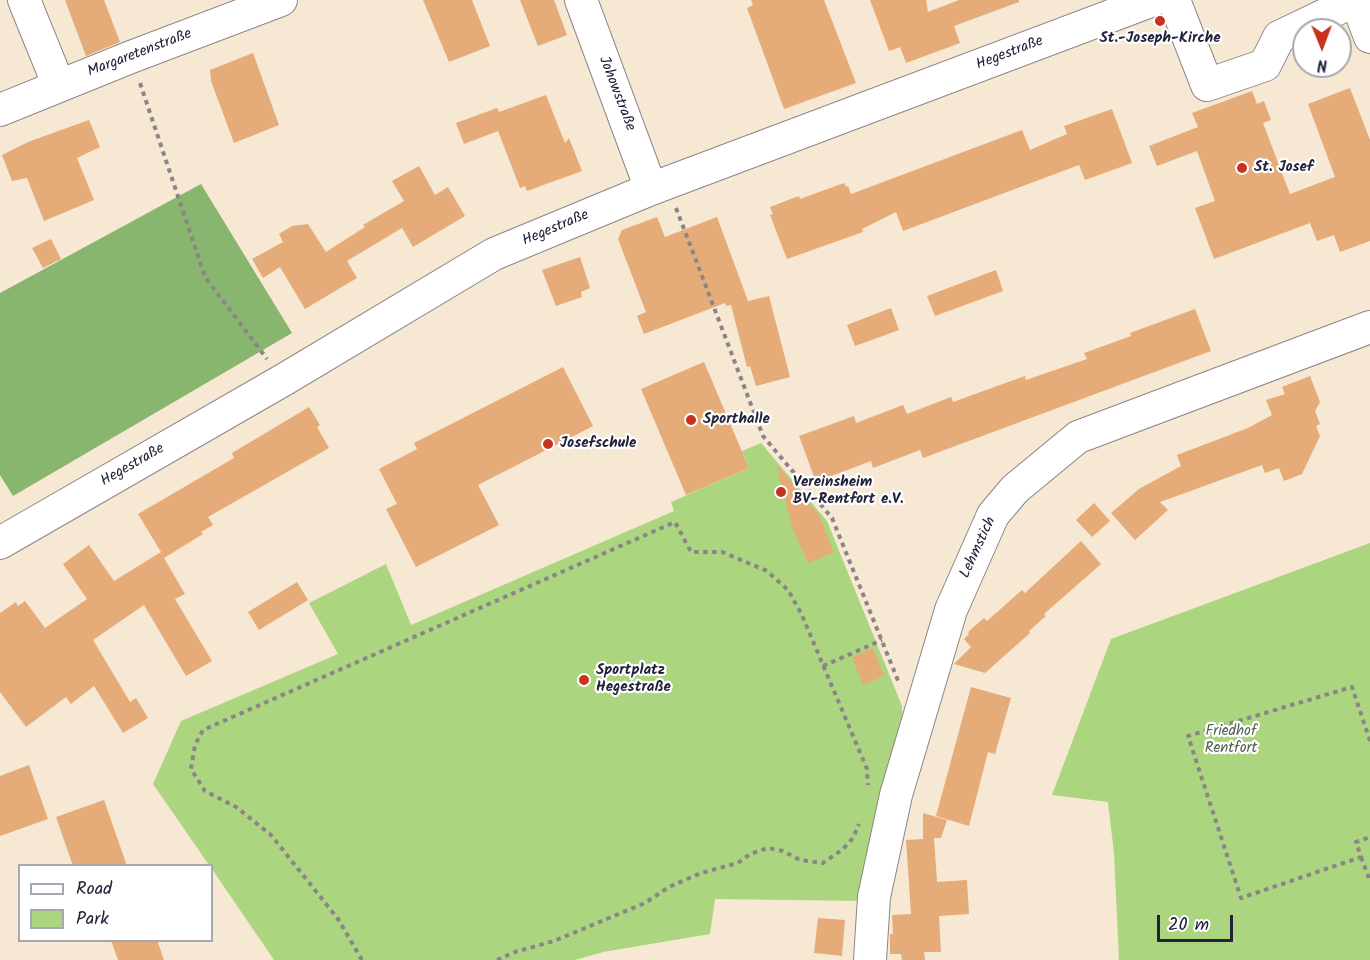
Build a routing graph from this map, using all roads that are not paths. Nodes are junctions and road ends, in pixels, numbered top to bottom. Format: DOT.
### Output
graph roads {
  1 [pos="24,0"];
  2 [pos="281,0"];
  3 [pos="581,0"];
  4 [pos="1153,0"];
  5 [pos="1174,0"];
  6 [pos="1356,0"];
  7 [pos="1370,37"];
  8 [pos="59,86"];
  9 [pos="0,110"];
  10 [pos="659,186"];
  11 [pos="1370,327"];
  12 [pos="0,543"];
  13 [pos="870,960"];
  1 -- 8 [label="street"];
  2 -- 8 [label="street, Margaretenstraße"];
  3 -- 10 [label="street, Johowstraße"];
  4 -- 10 [label="street, Hegestraße"];
  5 -- 6 [label="street"];
  6 -- 7 [label="street"];
  8 -- 9 [label="street, Margaretenstraße"];
  10 -- 12 [label="street, Hegestraße"];
  11 -- 13 [label="street, Lehmstich"];
}
